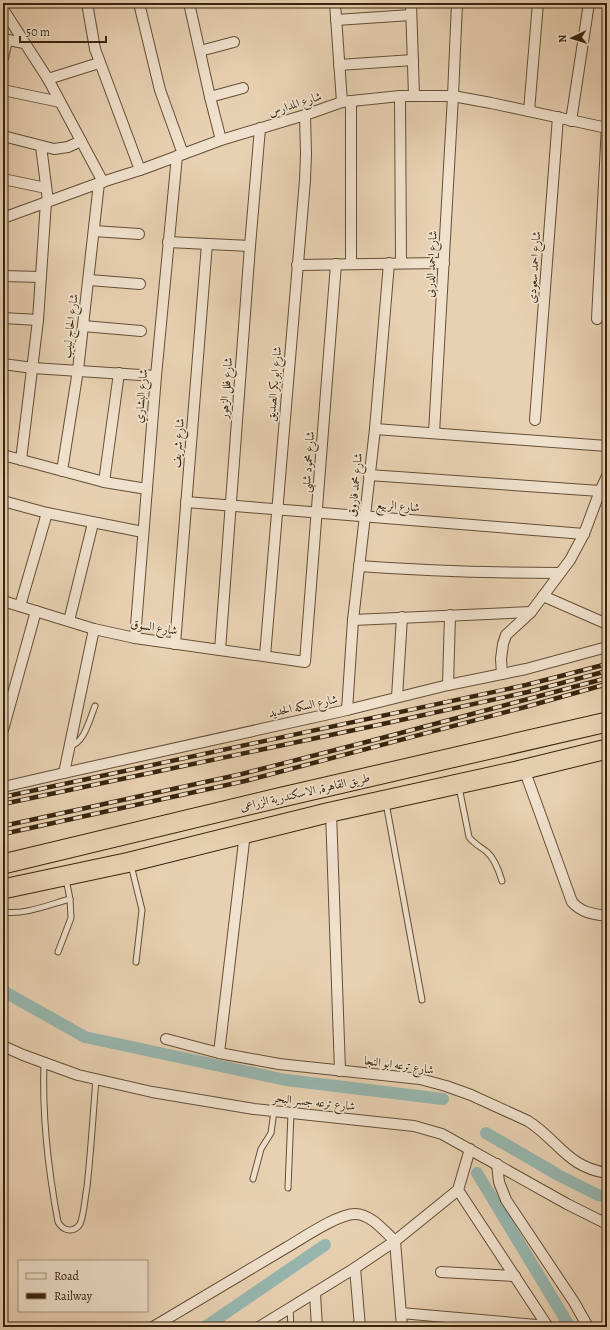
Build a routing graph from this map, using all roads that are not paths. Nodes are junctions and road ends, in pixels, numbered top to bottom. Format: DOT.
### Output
graph roads {
  1 [pos="87,3"];
  2 [pos="139,3"];
  3 [pos="189,3"];
  4 [pos="334,3"];
  5 [pos="411,3"];
  6 [pos="457,3"];
  7 [pos="538,3"];
  8 [pos="589,3"];
  9 [pos="4,8"];
  10 [pos="411,15"];
  11 [pos="336,20"];
  12 [pos="5,39"];
  13 [pos="234,42"];
  14 [pos="24,43"];
  15 [pos="200,51"];
  16 [pos="3,58"];
  17 [pos="413,60"];
  18 [pos="99,63"];
  19 [pos="339,65"];
  20 [pos="48,79"];
  21 [pos="243,88"];
  22 [pos="3,90"];
  23 [pos="400,96"];
  24 [pos="414,96"];
  25 [pos="453,96"];
  26 [pos="210,97"];
  27 [pos="60,102"];
  28 [pos="346,102"];
  29 [pos="529,111"];
  30 [pos="305,115"];
  31 [pos="558,117"];
  32 [pos="571,121"];
  33 [pos="607,127"];
  34 [pos="260,128"];
  35 [pos="3,136"];
  36 [pos="221,140"];
  37 [pos="81,141"];
  38 [pos="41,146"];
  39 [pos="180,155"];
  40 [pos="140,170"];
  41 [pos="3,179"];
  42 [pos="101,182"];
  43 [pos="46,188"];
  44 [pos="47,202"];
  45 [pos="3,218"];
  46 [pos="94,231"];
  47 [pos="139,234"];
  48 [pos="168,242"];
  49 [pos="207,244"];
  50 [pos="250,246"];
  51 [pos="389,263"];
  52 [pos="401,263"];
  53 [pos="444,263"];
  54 [pos="336,264"];
  55 [pos="351,264"];
  56 [pos="297,265"];
  57 [pos="3,276"];
  58 [pos="41,277"];
  59 [pos="89,280"];
  60 [pos="140,284"];
  61 [pos="3,318"];
  62 [pos="597,319"];
  63 [pos="38,320"];
  64 [pos="83,326"];
  65 [pos="140,331"];
  66 [pos="3,364"];
  67 [pos="33,368"];
  68 [pos="78,370"];
  69 [pos="119,373"];
  70 [pos="156,376"];
  71 [pos="535,420"];
  72 [pos="374,429"];
  73 [pos="434,433"];
  74 [pos="607,446"];
  75 [pos="3,455"];
  76 [pos="21,460"];
  77 [pos="62,471"];
  78 [pos="369,475"];
  79 [pos="607,476"];
  80 [pos="104,482"];
  81 [pos="147,490"];
  82 [pos="600,491"];
  83 [pos="3,501"];
  84 [pos="186,502"];
  85 [pos="231,506"];
  86 [pos="277,510"];
  87 [pos="47,513"];
  88 [pos="317,513"];
  89 [pos="365,517"];
  90 [pos="93,523"];
  91 [pos="143,532"];
  92 [pos="584,534"];
  93 [pos="359,566"];
  94 [pos="559,573"];
  95 [pos="543,596"];
  96 [pos="3,601"];
  97 [pos="20,606"];
  98 [pos="36,611"];
  99 [pos="531,612"];
  100 [pos="450,615"];
  101 [pos="402,617"];
  102 [pos="353,620"];
  103 [pos="69,621"];
  104 [pos="607,624"];
  105 [pos="94,629"];
  106 [pos="135,638"];
  107 [pos="175,644"];
  108 [pos="607,647"];
  109 [pos="220,650"];
  110 [pos="265,656"];
  111 [pos="305,662"];
  112 [pos="502,674"];
  113 [pos="448,686"];
  114 [pos="397,698"];
  115 [pos="94,706"];
  116 [pos="347,710"];
  117 [pos="607,722"];
  118 [pos="3,730"];
  119 [pos="69,746"];
  120 [pos="607,749"];
  121 [pos="524,769"];
  122 [pos="64,773"];
  123 [pos="458,784"];
  124 [pos="3,787"];
  125 [pos="385,800"];
  126 [pos="331,812"];
  127 [pos="245,833"];
  128 [pos="130,862"];
  129 [pos="3,864"];
  130 [pos="66,876"];
  131 [pos="502,881"];
  132 [pos="3,889"];
  133 [pos="70,899"];
  134 [pos="3,912"];
  135 [pos="607,916"];
  136 [pos="58,952"];
  137 [pos="136,962"];
  138 [pos="422,1000"];
  139 [pos="166,1039"];
  140 [pos="3,1046"];
  141 [pos="219,1054"];
  142 [pos="44,1063"];
  143 [pos="340,1071"];
  144 [pos="96,1079"];
  145 [pos="274,1111"];
  146 [pos="291,1113"];
  147 [pos="470,1149"];
  148 [pos="497,1164"];
  149 [pos="607,1173"];
  150 [pos="253,1178"];
  151 [pos="288,1188"];
  152 [pos="458,1190"];
  153 [pos="607,1224"];
  154 [pos="395,1241"];
  155 [pos="355,1268"];
  156 [pos="441,1272"];
  157 [pos="515,1276"];
  158 [pos="314,1294"];
  159 [pos="290,1308"];
  160 [pos="401,1313"];
  161 [pos="152,1327"];
  162 [pos="259,1327"];
  163 [pos="291,1327"];
  164 [pos="317,1327"];
  165 [pos="360,1327"];
  166 [pos="402,1327"];
  167 [pos="548,1327"];
  168 [pos="588,1327"];
  1 -- 18 [label="street"];
  2 -- 39 [label="street"];
  3 -- 15 [label="street"];
  4 -- 11 [label="street"];
  5 -- 10 [label="street"];
  6 -- 25 [label="street, شارع احمد الدربى"];
  7 -- 29 [label="street"];
  8 -- 32 [label="street"];
  9 -- 14 [label="street"];
  10 -- 11 [label="street"];
  10 -- 17 [label="street"];
  11 -- 19 [label="street"];
  12 -- 14 [label="street"];
  12 -- 16 [label="street"];
  13 -- 15 [label="street"];
  14 -- 20 [label="street"];
  15 -- 26 [label="street"];
  17 -- 19 [label="street"];
  17 -- 24 [label="street"];
  18 -- 20 [label="street"];
  18 -- 40 [label="street"];
  19 -- 28 [label="street"];
  20 -- 27 [label="street"];
  21 -- 26 [label="street"];
  22 -- 27 [label="street"];
  23 -- 24 [label="street, شارع المدارس"];
  23 -- 28 [label="street, شارع المدارس"];
  23 -- 52 [label="street"];
  24 -- 25 [label="street, شارع المدارس"];
  25 -- 29 [label="street, شارع المدارس"];
  25 -- 53 [label="street, شارع احمد الدربى"];
  26 -- 36 [label="street"];
  27 -- 37 [label="street"];
  28 -- 30 [label="street, شارع المدارس"];
  28 -- 55 [label="street"];
  29 -- 31 [label="street, شارع المدارس"];
  30 -- 34 [label="street, شارع المدارس"];
  30 -- 56 [label="street, شارع ابو بكر الصديق"];
  31 -- 32 [label="street, شارع المدارس"];
  31 -- 71 [label="street, شارع احمد سعودى"];
  32 -- 33 [label="street, شارع المدارس"];
  33 -- 62 [label="street"];
  34 -- 36 [label="street, شارع المدارس"];
  34 -- 50 [label="street, شارع فلل الزهور"];
  35 -- 38 [label="street"];
  36 -- 39 [label="street, شارع المدارس"];
  37 -- 38 [label="street"];
  37 -- 42 [label="street"];
  38 -- 43 [label="street"];
  39 -- 40 [label="street, شارع المدارس"];
  39 -- 48 [label="street, شارع البشاري"];
  40 -- 42 [label="street, شارع المدارس"];
  41 -- 43 [label="street"];
  42 -- 44 [label="street, شارع المدارس"];
  42 -- 46 [label="street, شارع الحاج لبيب"];
  43 -- 44 [label="street"];
  44 -- 45 [label="street, شارع المدارس"];
  44 -- 58 [label="street"];
  46 -- 47 [label="street"];
  46 -- 59 [label="street, شارع الحاج لبيب"];
  48 -- 49 [label="street"];
  48 -- 70 [label="street, شارع البشاري"];
  49 -- 50 [label="street"];
  49 -- 84 [label="street, شارع شريف"];
  50 -- 85 [label="street, شارع فلل الزهور"];
  51 -- 52 [label="street"];
  51 -- 55 [label="street"];
  51 -- 72 [label="street, شارع محمد فاروق"];
  52 -- 53 [label="street"];
  53 -- 73 [label="street, شارع احمد الدربى"];
  54 -- 55 [label="street"];
  54 -- 56 [label="street"];
  54 -- 88 [label="street, شارع محمود شلبى"];
  56 -- 86 [label="street, شارع ابو بكر الصديق"];
  57 -- 58 [label="street"];
  58 -- 63 [label="street"];
  59 -- 60 [label="street"];
  59 -- 64 [label="street, شارع الحاج لبيب"];
  61 -- 63 [label="street"];
  63 -- 67 [label="street"];
  64 -- 65 [label="street"];
  64 -- 68 [label="street, شارع الحاج لبيب"];
  66 -- 67 [label="street"];
  67 -- 68 [label="street"];
  67 -- 76 [label="street"];
  68 -- 69 [label="street"];
  68 -- 77 [label="street, شارع الحاج لبيب"];
  69 -- 70 [label="street"];
  69 -- 80 [label="street"];
  70 -- 81 [label="street, شارع البشاري"];
  72 -- 73 [label="street"];
  72 -- 78 [label="street, شارع محمد فاروق"];
  73 -- 74 [label="street"];
  75 -- 76 [label="street"];
  76 -- 77 [label="street"];
  77 -- 80 [label="street"];
  78 -- 82 [label="street"];
  78 -- 89 [label="street, شارع محمد فاروق"];
  79 -- 82 [label="street"];
  80 -- 81 [label="street"];
  81 -- 91 [label="street, شارع البشاري"];
  82 -- 92 [label="street"];
  83 -- 87 [label="street"];
  84 -- 85 [label="street, شارع الربيع"];
  84 -- 107 [label="street, شارع شريف"];
  85 -- 86 [label="street, شارع الربيع"];
  85 -- 109 [label="street, شارع فلل الزهور"];
  86 -- 88 [label="street, شارع الربيع"];
  86 -- 110 [label="street, شارع ابو بكر الصديق"];
  87 -- 90 [label="street"];
  87 -- 97 [label="street"];
  88 -- 89 [label="street, شارع الربيع"];
  88 -- 111 [label="street, شارع محمود شلبى"];
  89 -- 92 [label="street, شارع الربيع"];
  89 -- 93 [label="street, شارع محمد فاروق"];
  90 -- 91 [label="street"];
  90 -- 103 [label="street"];
  91 -- 106 [label="street, شارع البشاري"];
  92 -- 94 [label="street"];
  93 -- 94 [label="street"];
  93 -- 102 [label="street, شارع محمد فاروق"];
  94 -- 95 [label="street"];
  95 -- 99 [label="street"];
  95 -- 104 [label="street"];
  96 -- 97 [label="street, شارع السوق"];
  97 -- 98 [label="street, شارع السوق"];
  98 -- 103 [label="street, شارع السوق"];
  98 -- 118 [label="street"];
  99 -- 100 [label="street"];
  99 -- 112 [label="street"];
  100 -- 101 [label="street"];
  100 -- 113 [label="street"];
  101 -- 102 [label="street"];
  101 -- 114 [label="street"];
  102 -- 116 [label="street, شارع محمد فاروق"];
  103 -- 105 [label="street, شارع السوق"];
  105 -- 106 [label="street, شارع السوق"];
  105 -- 119 [label="street"];
  106 -- 107 [label="street, شارع السوق"];
  107 -- 109 [label="street, شارع السوق"];
  108 -- 112 [label="street, شارع السكه الحديد"];
  109 -- 110 [label="street, شارع السوق"];
  110 -- 111 [label="street, شارع السوق"];
  112 -- 113 [label="street, شارع السكه الحديد"];
  113 -- 114 [label="street, شارع السكه الحديد"];
  114 -- 116 [label="street, شارع السكه الحديد"];
  115 -- 119 [label="lane"];
  116 -- 122 [label="street, شارع السكه الحديد"];
  117 -- 129 [label="highway, طريق القاهرة, الاسكندرية الزراعى"];
  119 -- 122 [label="street"];
  120 -- 121 [label="highway, طريق القاهرة, الاسكندرية الزراعى"];
  121 -- 123 [label="highway, طريق القاهرة, الاسكندرية الزراعى"];
  121 -- 135 [label="street"];
  122 -- 124 [label="street, شارع السكه الحديد"];
  123 -- 125 [label="highway, طريق القاهرة, الاسكندرية الزراعى"];
  123 -- 131 [label="lane"];
  125 -- 126 [label="highway, طريق القاهرة, الاسكندرية الزراعى"];
  125 -- 138 [label="lane"];
  126 -- 127 [label="highway, طريق القاهرة, الاسكندرية الزراعى"];
  126 -- 143 [label="street"];
  127 -- 128 [label="highway, طريق القاهرة, الاسكندرية الزراعى"];
  127 -- 141 [label="street"];
  128 -- 130 [label="highway, طريق القاهرة, الاسكندرية الزراعى"];
  128 -- 137 [label="lane"];
  130 -- 132 [label="highway, طريق القاهرة, الاسكندرية الزراعى"];
  130 -- 133 [label="lane"];
  133 -- 134 [label="lane"];
  133 -- 136 [label="lane"];
  139 -- 141 [label="street, شارع ترعه ابو النجا"];
  140 -- 142 [label="street, شارع ترعه جسر البحر"];
  141 -- 143 [label="street, شارع ترعه ابو النجا"];
  142 -- 144 [label="street, شارع ترعه جسر البحر"];
  142 -- 144 [label="lane"];
  143 -- 149 [label="street, شارع ترعه ابو النجا"];
  144 -- 145 [label="street, شارع ترعه جسر البحر"];
  145 -- 146 [label="street, شارع ترعه جسر البحر"];
  145 -- 150 [label="lane"];
  146 -- 147 [label="street, شارع ترعه جسر البحر"];
  146 -- 151 [label="lane"];
  147 -- 148 [label="street, شارع ترعه جسر البحر"];
  147 -- 152 [label="street"];
  148 -- 153 [label="street, شارع ترعه جسر البحر"];
  148 -- 168 [label="street"];
  152 -- 154 [label="street"];
  152 -- 157 [label="street"];
  154 -- 155 [label="street"];
  154 -- 160 [label="street"];
  154 -- 161 [label="street"];
  155 -- 158 [label="street"];
  155 -- 165 [label="street"];
  156 -- 157 [label="street"];
  157 -- 167 [label="street"];
  158 -- 159 [label="street"];
  158 -- 164 [label="street"];
  159 -- 162 [label="street"];
  159 -- 163 [label="lane"];
  160 -- 166 [label="street"];
  160 -- 167 [label="street"];
}
